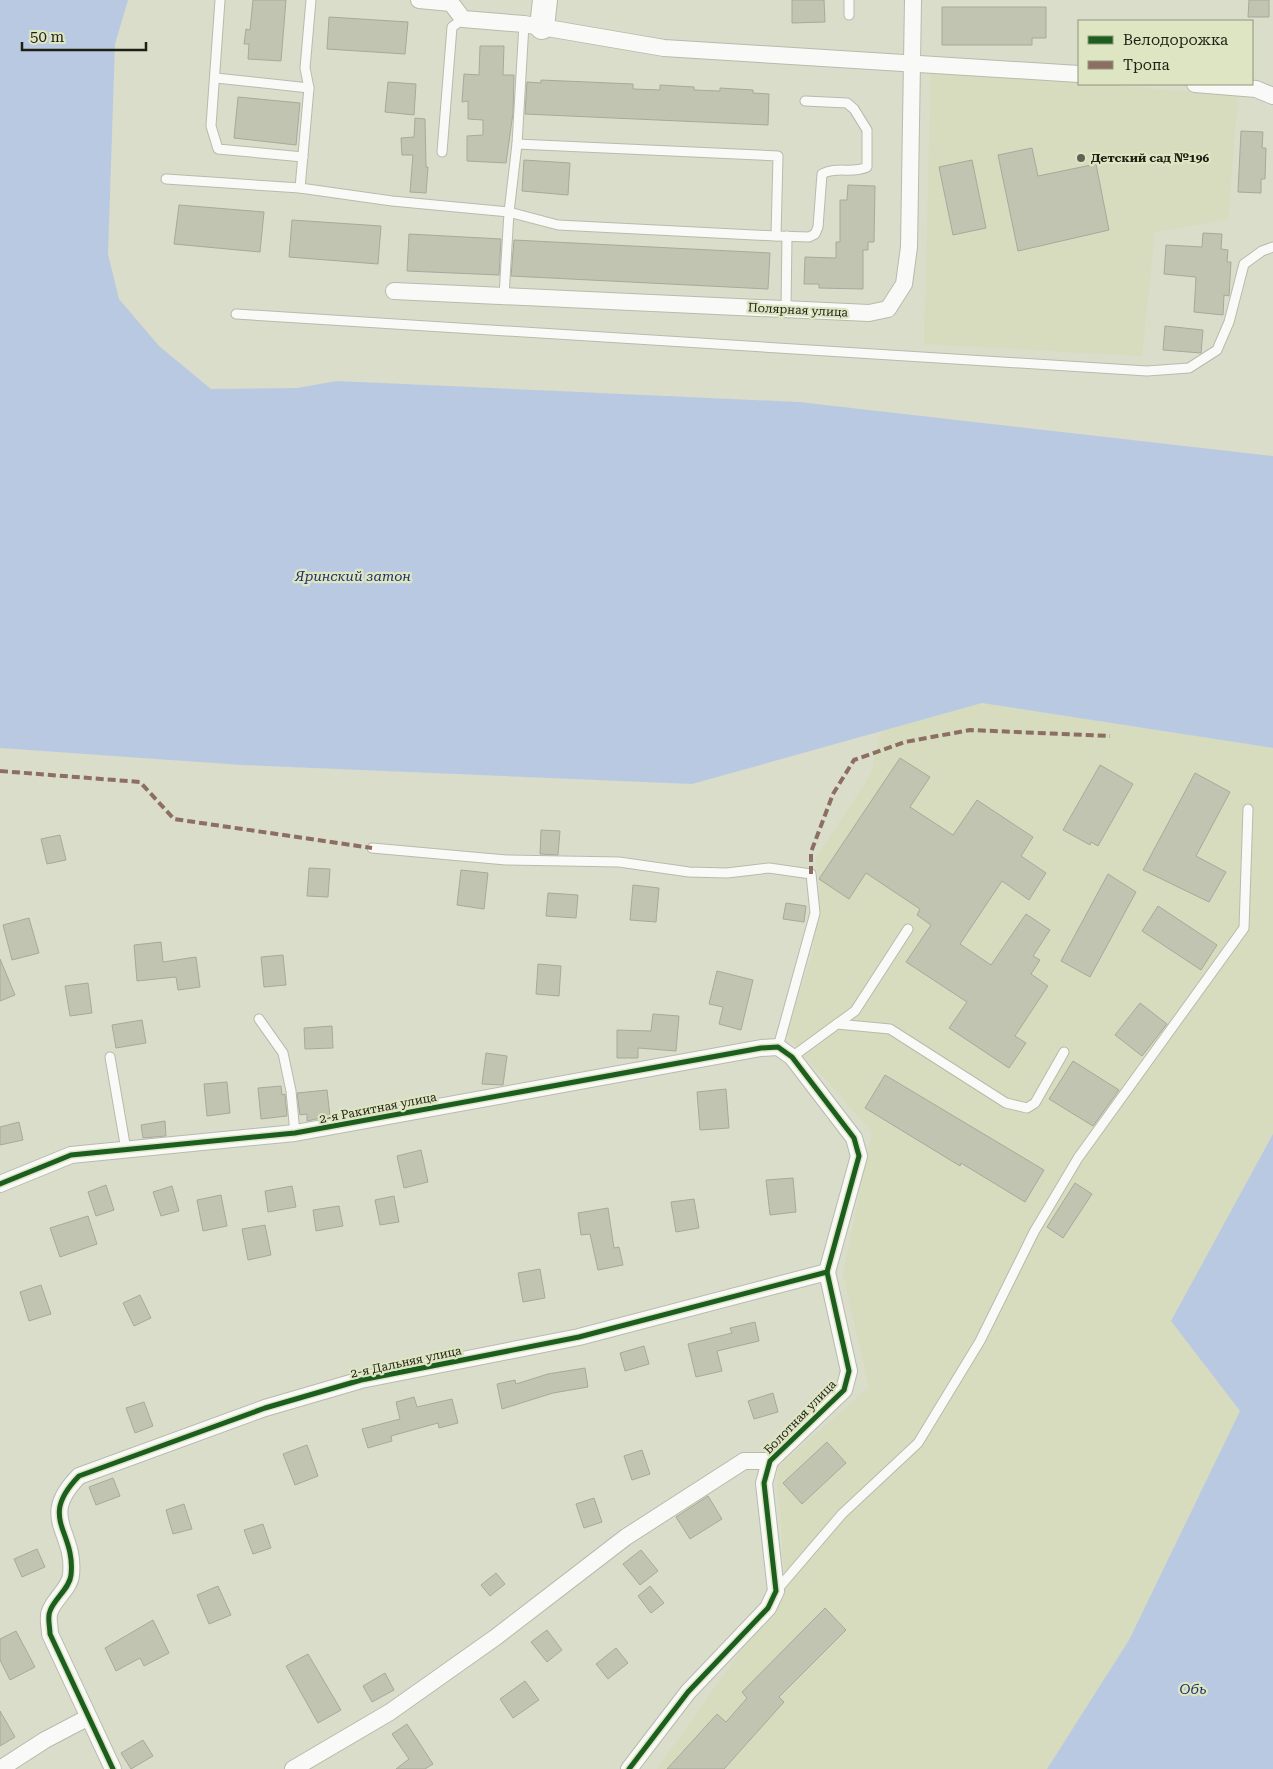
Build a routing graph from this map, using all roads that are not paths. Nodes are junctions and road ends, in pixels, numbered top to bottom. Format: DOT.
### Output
graph roads {
  1 [pos="220,0"];
  2 [pos="310,0"];
  3 [pos="420,0"];
  4 [pos="545,0"];
  5 [pos="849,0"];
  6 [pos="912,0"];
  7 [pos="849,15"];
  8 [pos="464,19"];
  9 [pos="533,25"];
  10 [pos="911,63"];
  11 [pos="1078,74"];
  12 [pos="216,78"];
  13 [pos="1207,85"];
  14 [pos="308,88"];
  15 [pos="1273,96"];
  16 [pos="805,101"];
  17 [pos="517,144"];
  18 [pos="442,152"];
  19 [pos="304,157"];
  20 [pos="166,179"];
  21 [pos="300,188"];
  22 [pos="509,212"];
  23 [pos="776,236"];
  24 [pos="787,236"];
  25 [pos="1273,247"];
  26 [pos="394,291"];
  27 [pos="504,296"];
  28 [pos="786,309"];
  29 [pos="236,314"];
  30 [pos="1248,810"];
  31 [pos="372,848"];
  32 [pos="908,929"];
  33 [pos="258,1019"];
  34 [pos="837,1024"];
  35 [pos="778,1047"];
  36 [pos="1064,1052"];
  37 [pos="110,1057"];
  38 [pos="792,1058"];
  39 [pos="295,1133"];
  40 [pos="126,1150"];
  41 [pos="0,1184"];
  42 [pos="828,1272"];
  43 [pos="770,1461"];
  44 [pos="776,1591"];
  45 [pos="87,1718"];
  46 [pos="0,1769"];
  47 [pos="113,1769"];
  48 [pos="294,1769"];
  49 [pos="629,1769"];
  1 -- 12 [label="lane"];
  2 -- 14 [label="lane"];
  3 -- 8 [label="street"];
  4 -- 9 [label="street"];
  5 -- 7 [label="lane"];
  6 -- 10 [label="street, Полярная улица"];
  8 -- 9 [label="street"];
  8 -- 18 [label="lane"];
  9 -- 10 [label="street"];
  9 -- 17 [label="lane"];
  10 -- 11 [label="street"];
  10 -- 28 [label="street, Полярная улица"];
  12 -- 14 [label="lane"];
  12 -- 19 [label="lane"];
  13 -- 15 [label="street"];
  14 -- 19 [label="lane"];
  16 -- 24 [label="lane"];
  17 -- 22 [label="lane"];
  17 -- 23 [label="lane"];
  19 -- 21 [label="lane"];
  20 -- 21 [label="lane"];
  21 -- 22 [label="lane"];
  22 -- 23 [label="lane"];
  22 -- 27 [label="lane"];
  23 -- 24 [label="lane"];
  24 -- 28 [label="lane"];
  25 -- 29 [label="lane"];
  26 -- 27 [label="street, Полярная улица"];
  27 -- 28 [label="street, Полярная улица"];
  30 -- 44 [label="lane"];
  31 -- 35 [label="lane"];
  32 -- 34 [label="lane"];
  33 -- 39 [label="lane"];
  34 -- 36 [label="lane"];
  34 -- 38 [label="lane"];
  35 -- 38 [label="street, Болотная улица"];
  35 -- 39 [label="street, 2-я Ракитная улица"];
  37 -- 40 [label="lane"];
  38 -- 42 [label="street, Болотная улица"];
  39 -- 40 [label="street, 2-я Ракитная улица"];
  40 -- 41 [label="street, 2-я Ракитная улица"];
  42 -- 43 [label="street, Болотная улица"];
  42 -- 45 [label="street, 2-я Дальняя улица"];
  43 -- 44 [label="street, Болотная улица"];
  43 -- 48 [label="street"];
  44 -- 49 [label="street"];
  45 -- 46 [label="street"];
  45 -- 47 [label="street, 2-я Дальняя улица"];
}
